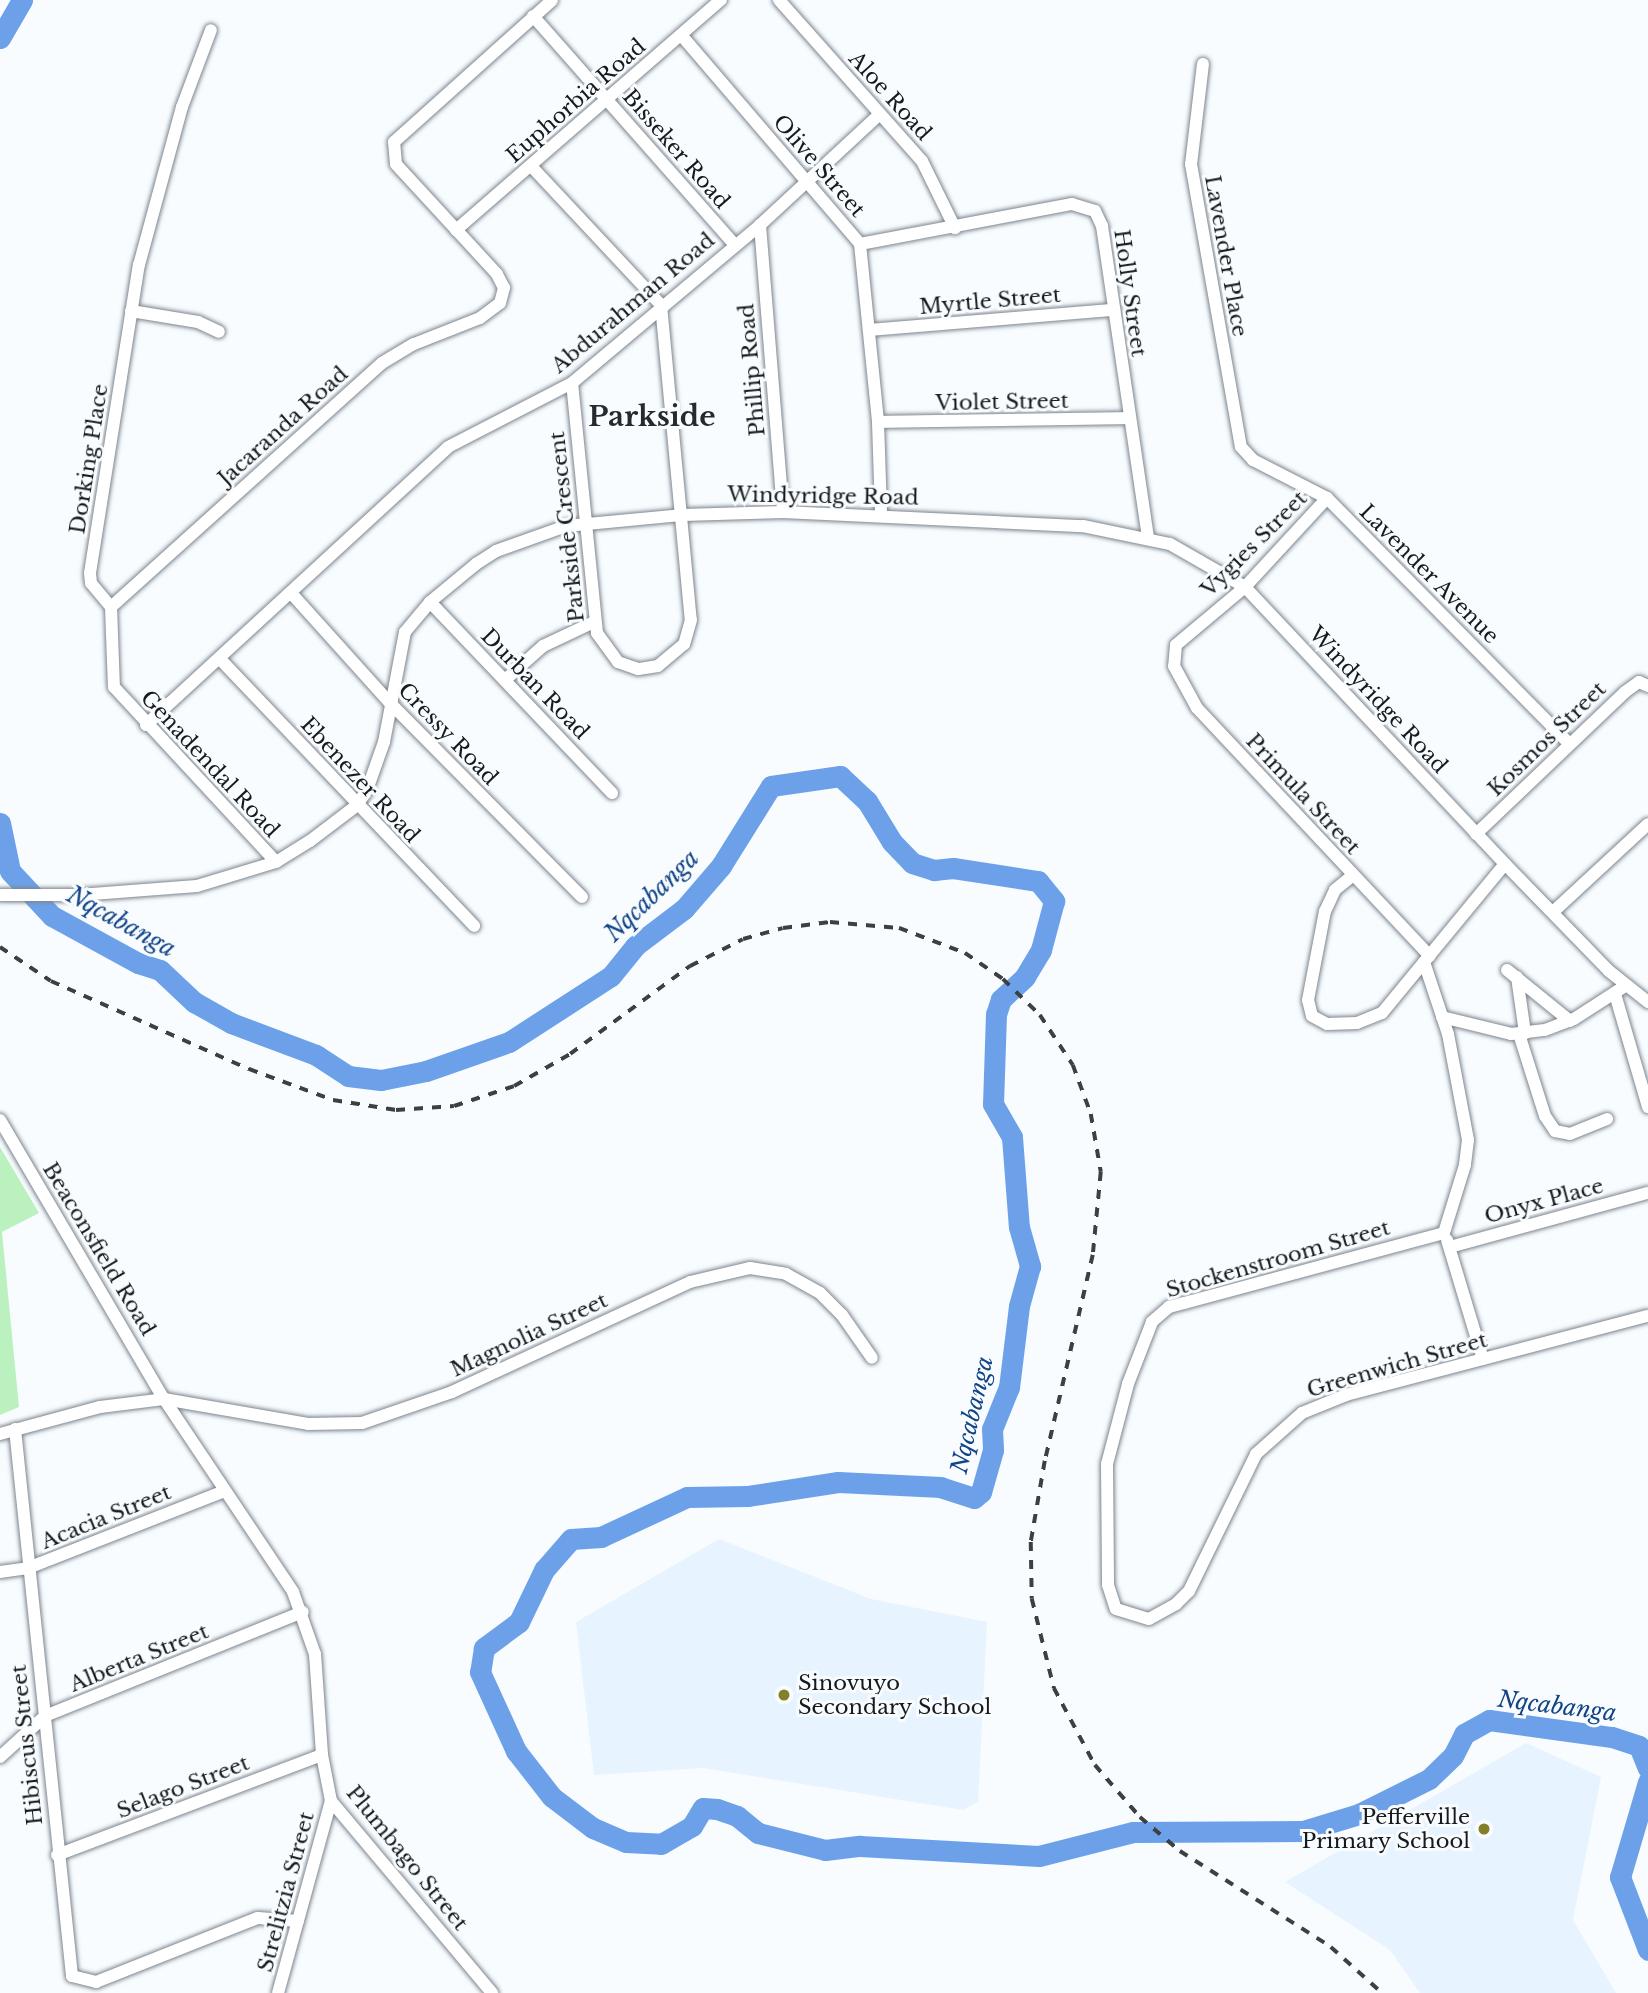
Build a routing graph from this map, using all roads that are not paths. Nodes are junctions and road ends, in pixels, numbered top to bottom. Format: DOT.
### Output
graph roads {
  1 [pos="552,0"];
  2 [pos="721,0"];
  3 [pos="779,0"];
  4 [pos="533,16"];
  5 [pos="211,30"];
  6 [pos="682,36"];
  7 [pos="1203,64"];
  8 [pos="607,100"];
  9 [pos="880,114"];
  10 [pos="531,166"];
  11 [pos="806,181"];
  12 [pos="760,225"];
  13 [pos="955,228"];
  14 [pos="456,230"];
  15 [pos="734,244"];
  16 [pos="860,244"];
  17 [pos="661,305"];
  18 [pos="1114,310"];
  19 [pos="131,311"];
  20 [pos="869,330"];
  21 [pos="219,332"];
  22 [pos="572,383"];
  23 [pos="1128,418"];
  24 [pos="878,422"];
  25 [pos="1245,454"];
  26 [pos="1327,498"];
  27 [pos="783,512"];
  28 [pos="881,514"];
  29 [pos="683,515"];
  30 [pos="585,523"];
  31 [pos="1148,538"];
  32 [pos="1244,587"];
  33 [pos="291,593"];
  34 [pos="430,602"];
  35 [pos="111,607"];
  36 [pos="594,622"];
  37 [pos="1175,645"];
  38 [pos="219,659"];
  39 [pos="505,680"];
  40 [pos="1648,686"];
  41 [pos="392,705"];
  42 [pos="146,725"];
  43 [pos="1569,743"];
  44 [pos="612,793"];
  45 [pos="356,806"];
  46 [pos="1648,824"];
  47 [pos="1476,834"];
  48 [pos="276,862"];
  49 [pos="1505,864"];
  50 [pos="1352,876"];
  51 [pos="0,895"];
  52 [pos="582,897"];
  53 [pos="1553,912"];
  54 [pos="474,926"];
  55 [pos="1427,959"];
  56 [pos="1620,990"];
  57 [pos="1648,1002"];
  58 [pos="1442,1017"];
  59 [pos="1570,1021"];
  60 [pos="1522,1033"];
  61 [pos="1648,1107"];
  62 [pos="1607,1119"];
  63 [pos="0,1120"];
  64 [pos="1648,1193"];
  65 [pos="1444,1233"];
  66 [pos="1450,1247"];
  67 [pos="1648,1316"];
  68 [pos="872,1358"];
  69 [pos="1483,1359"];
  70 [pos="164,1399"];
  71 [pos="15,1429"];
  72 [pos="0,1434"];
  73 [pos="224,1491"];
  74 [pos="28,1568"];
  75 [pos="0,1572"];
  76 [pos="1176,1604"];
  77 [pos="303,1612"];
  78 [pos="45,1716"];
  79 [pos="322,1755"];
  80 [pos="0,1757"];
  81 [pos="331,1801"];
  82 [pos="57,1855"];
  83 [pos="298,1921"];
  84 [pos="278,1993"];
  85 [pos="492,1993"];
  1 -- 4 [label="street"];
  2 -- 6 [label="street, Euphorbia Road"];
  3 -- 9 [label="street, Aloe Road"];
  4 -- 8 [label="street, Bisseker Road"];
  4 -- 14 [label="street"];
  5 -- 19 [label="street, Dorking Place"];
  6 -- 8 [label="street, Euphorbia Road"];
  6 -- 11 [label="street, Olive Street"];
  7 -- 25 [label="street, Lavender Place"];
  8 -- 10 [label="street, Euphorbia Road"];
  8 -- 15 [label="street, Bisseker Road"];
  9 -- 11 [label="street, Abdurahman Road"];
  9 -- 13 [label="street, Aloe Road"];
  10 -- 14 [label="street, Euphorbia Road"];
  10 -- 17 [label="street"];
  11 -- 12 [label="street, Abdurahman Road"];
  11 -- 16 [label="street, Olive Street"];
  12 -- 15 [label="street, Abdurahman Road"];
  12 -- 27 [label="street, Phillip Road"];
  13 -- 16 [label="street, Holly Street"];
  13 -- 18 [label="street, Holly Street"];
  14 -- 35 [label="street, Jacaranda Road"];
  15 -- 17 [label="street, Abdurahman Road"];
  16 -- 20 [label="street, Olive Street"];
  17 -- 22 [label="street, Abdurahman Road"];
  17 -- 29 [label="street, Parkside Crescent"];
  18 -- 20 [label="street, Myrtle Street"];
  18 -- 23 [label="street, Holly Street"];
  19 -- 21 [label="street"];
  19 -- 35 [label="street, Dorking Place"];
  20 -- 24 [label="street, Olive Street"];
  22 -- 30 [label="street, Parkside Crescent"];
  22 -- 33 [label="street, Abdurahman Road"];
  23 -- 24 [label="street, Violet Street"];
  23 -- 31 [label="street, Holly Street"];
  24 -- 28 [label="street, Olive Street"];
  25 -- 26 [label="street, Lavender Avenue"];
  26 -- 32 [label="street, Vygies Street"];
  26 -- 43 [label="street, Lavender Avenue"];
  27 -- 28 [label="street, Windyridge Road"];
  27 -- 29 [label="street, Windyridge Road"];
  28 -- 31 [label="street, Windyridge Road"];
  29 -- 30 [label="street, Windyridge Road"];
  29 -- 36 [label="street, Parkside Crescent"];
  30 -- 34 [label="street, Windyridge Road"];
  30 -- 36 [label="street, Parkside Crescent"];
  31 -- 32 [label="street, Windyridge Road"];
  32 -- 37 [label="street, Vygies Street"];
  32 -- 47 [label="street, Windyridge Road"];
  33 -- 38 [label="street, Abdurahman Road"];
  33 -- 41 [label="street, Cressy Road"];
  34 -- 39 [label="street, Durban Road"];
  34 -- 41 [label="street, Windyridge Road"];
  35 -- 42 [label="street, Genadendal Road"];
  36 -- 39 [label="street"];
  37 -- 50 [label="street, Primula Street"];
  38 -- 42 [label="street, Abdurahman Road"];
  38 -- 45 [label="street, Ebenezer Road"];
  39 -- 44 [label="street, Durban Road"];
  40 -- 43 [label="street, Kosmos Street"];
  41 -- 45 [label="street, Windyridge Road"];
  41 -- 52 [label="street, Cressy Road"];
  42 -- 48 [label="street, Genadendal Road"];
  43 -- 47 [label="street, Kosmos Street"];
  45 -- 48 [label="street, Windyridge Road"];
  45 -- 54 [label="street, Ebenezer Road"];
  46 -- 53 [label="street"];
  47 -- 49 [label="street, Windyridge Road"];
  48 -- 51 [label="street, Windyridge Road"];
  49 -- 53 [label="street, Windyridge Road"];
  49 -- 55 [label="street"];
  50 -- 55 [label="street, Primula Street"];
  50 -- 55 [label="street"];
  53 -- 56 [label="street, Windyridge Road"];
  55 -- 58 [label="street"];
  56 -- 57 [label="street, Windyridge Road"];
  56 -- 59 [label="street"];
  56 -- 61 [label="street"];
  58 -- 60 [label="street"];
  58 -- 65 [label="street"];
  59 -- 60 [label="street"];
  59 -- 60 [label="street"];
  60 -- 62 [label="street"];
  63 -- 70 [label="street, Beaconsfield Road"];
  64 -- 66 [label="street, Onyx Place"];
  65 -- 66 [label="street"];
  65 -- 76 [label="street, Stockenstroom Street"];
  66 -- 69 [label="street"];
  67 -- 69 [label="street, Greenwich Street"];
  68 -- 70 [label="street, Magnolia Street"];
  69 -- 76 [label="street, Greenwich Street"];
  70 -- 71 [label="street, Magnolia Street"];
  70 -- 73 [label="street, Plumbago Street"];
  71 -- 72 [label="street, Magnolia Street"];
  71 -- 74 [label="street, Hibiscus Street"];
  73 -- 74 [label="street, Acacia Street"];
  73 -- 77 [label="street, Plumbago Street"];
  74 -- 75 [label="street, Acacia Street"];
  74 -- 78 [label="street, Hibiscus Street"];
  77 -- 78 [label="street, Alberta Street"];
  77 -- 79 [label="street, Plumbago Street"];
  78 -- 80 [label="street, Alberta Street"];
  78 -- 82 [label="street, Hibiscus Street"];
  79 -- 81 [label="street, Plumbago Street"];
  79 -- 82 [label="street, Selago Street"];
  81 -- 83 [label="street, Strelitzia Street"];
  81 -- 85 [label="street, Plumbago Street"];
  82 -- 83 [label="street, Hibiscus Street"];
  83 -- 84 [label="street, Strelitzia Street"];
}
